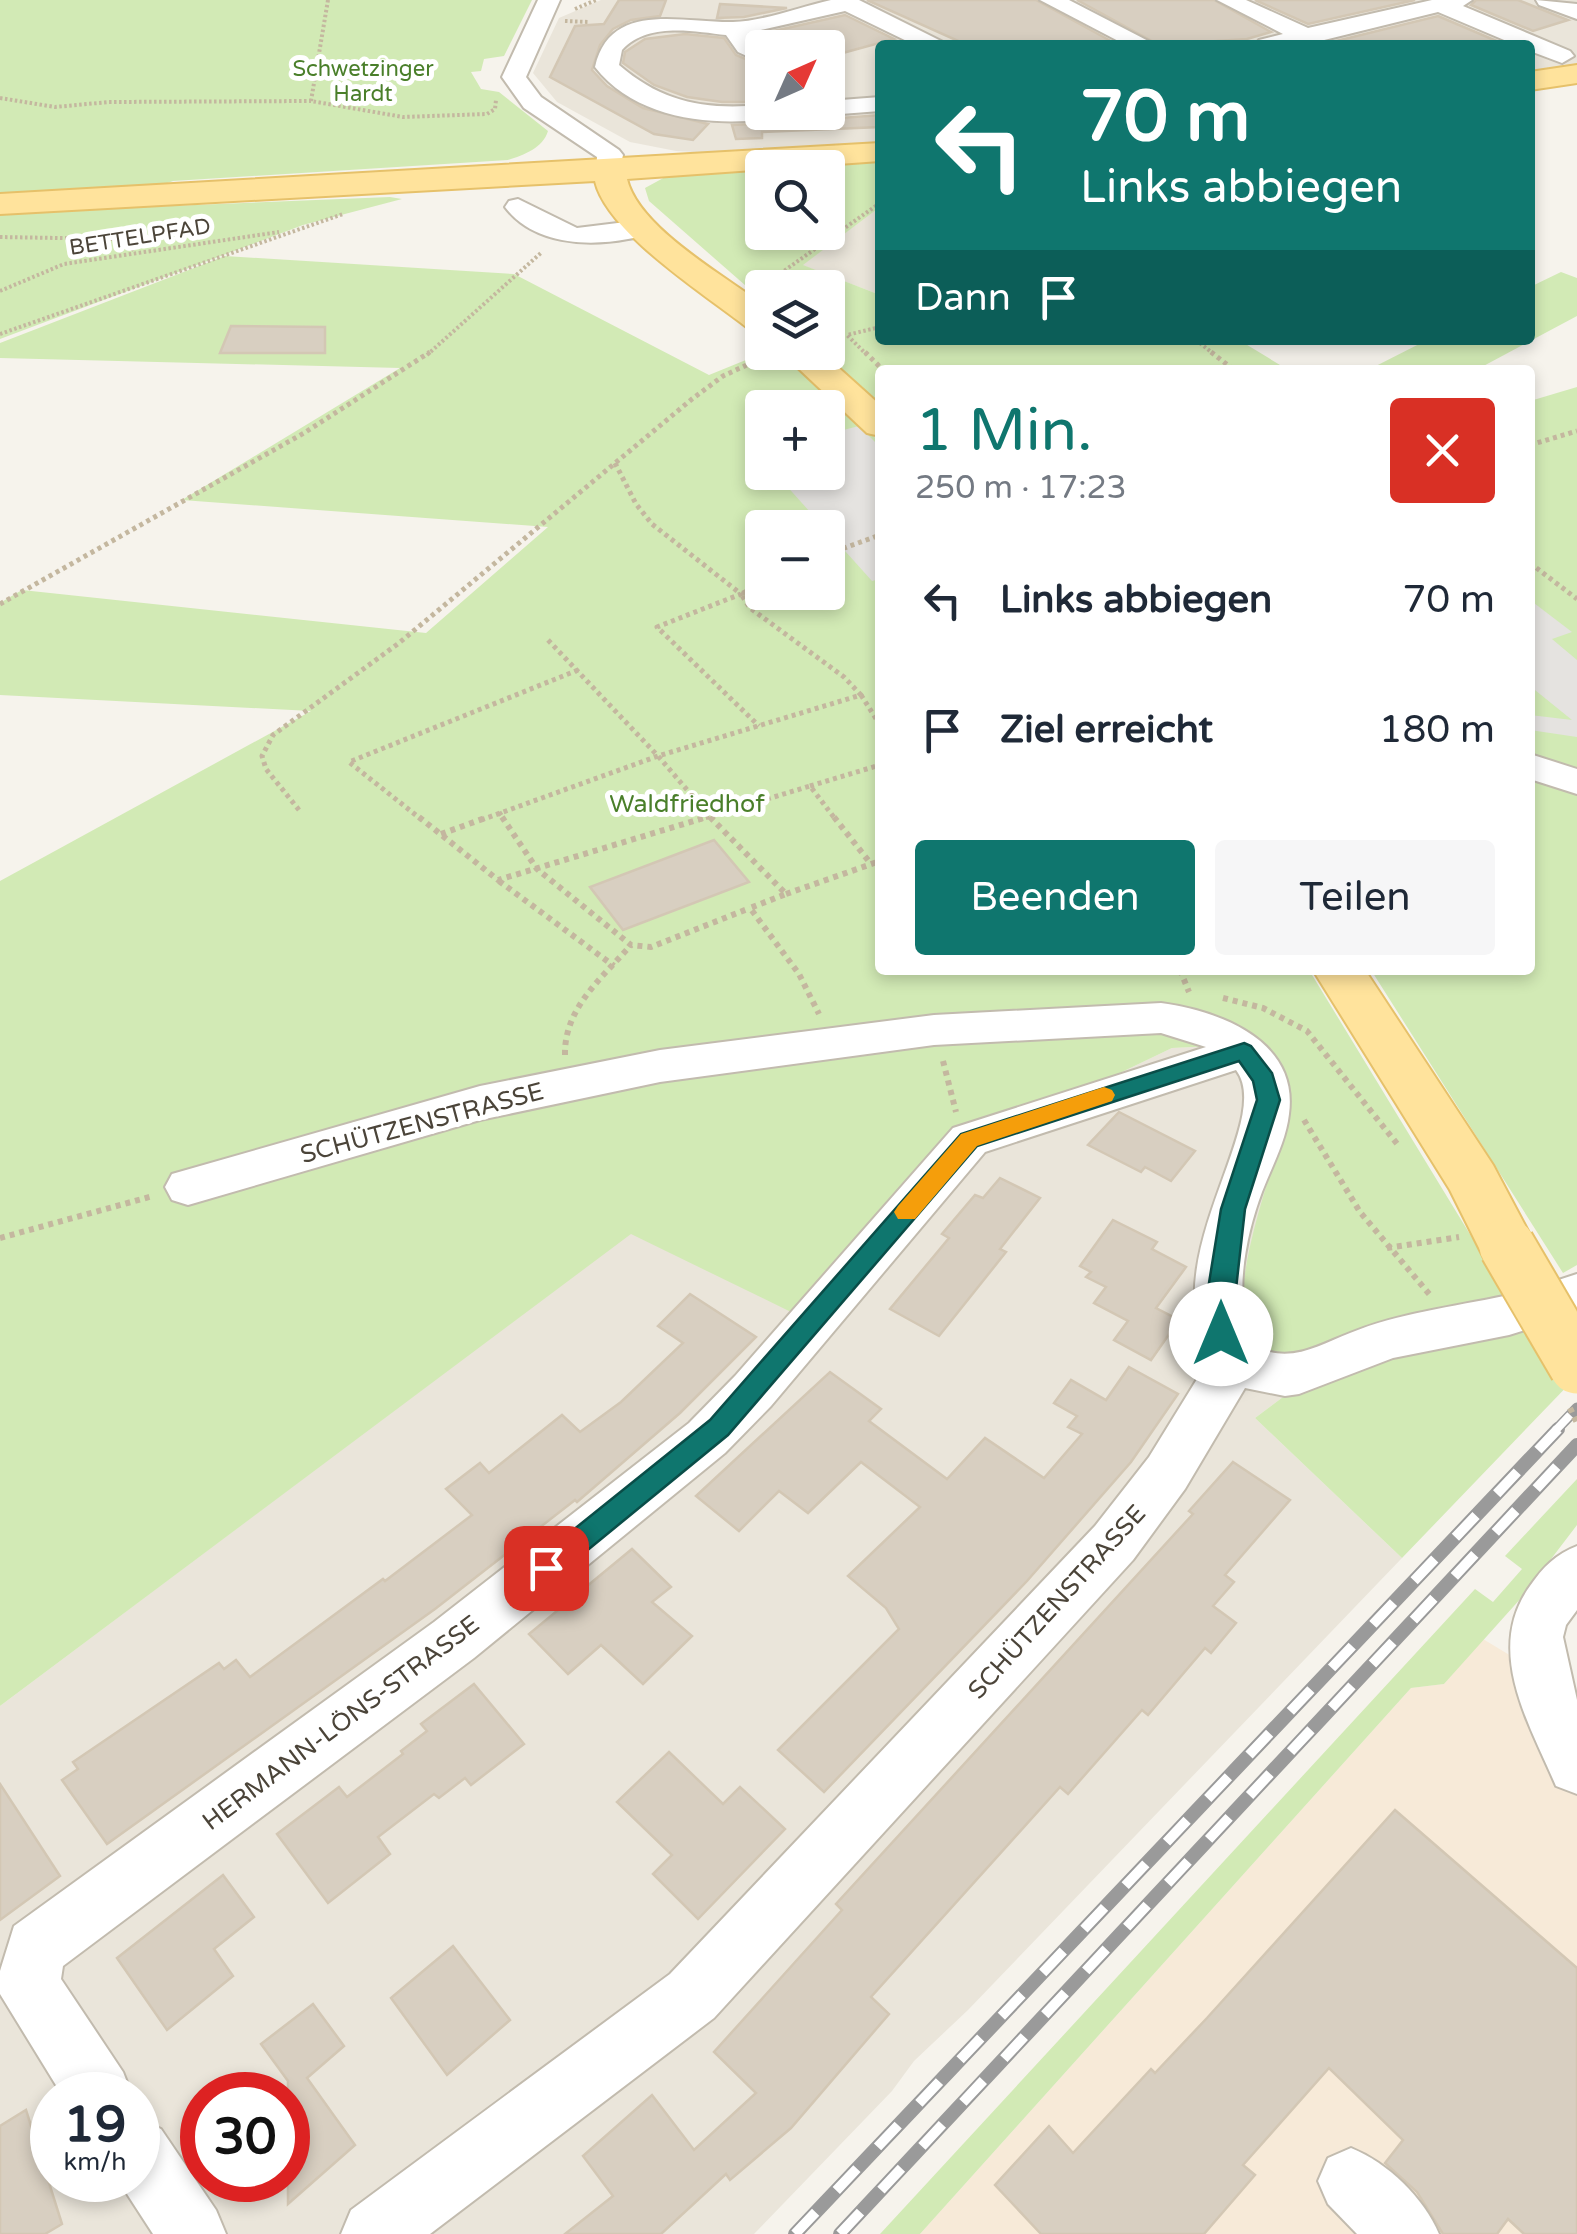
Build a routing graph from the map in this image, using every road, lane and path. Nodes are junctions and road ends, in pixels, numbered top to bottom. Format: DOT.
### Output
graph roads {
  1 [pos="328,0"];
  2 [pos="549,0"];
  3 [pos="1052,0"];
  4 [pos="1228,0"];
  5 [pos="1547,0"];
  6 [pos="845,2"];
  7 [pos="1433,4"];
  8 [pos="1577,12"];
  9 [pos="604,22"];
  10 [pos="651,23"];
  11 [pos="1374,23"];
  12 [pos="734,29"];
  13 [pos="1308,37"];
  14 [pos="1408,38"];
  15 [pos="923,40"];
  16 [pos="1134,40"];
  17 [pos="1293,40"];
  18 [pos="1513,40"];
  19 [pos="745,46"];
  20 [pos="1535,50"];
  21 [pos="1569,65"];
  22 [pos="1535,79"];
  23 [pos="518,87"];
  24 [pos="0,98"];
  25 [pos="312,101"];
  26 [pos="845,103"];
  27 [pos="875,104"];
  28 [pos="745,114"];
  29 [pos="558,122"];
  30 [pos="875,152"];
  31 [pos="609,171"];
  32 [pos="572,173"];
  33 [pos="442,180"];
  34 [pos="0,204"];
  35 [pos="875,207"];
  36 [pos="518,208"];
  37 [pos="573,222"];
  38 [pos="639,226"];
  39 [pos="0,238"];
  40 [pos="136,252"];
  41 [pos="801,270"];
  42 [pos="0,291"];
  43 [pos="745,299"];
  44 [pos="875,327"];
  45 [pos="0,334"];
  46 [pos="1202,345"];
  47 [pos="745,365"];
  48 [pos="877,365"];
  49 [pos="1228,365"];
  50 [pos="819,370"];
  51 [pos="875,421"];
  52 [pos="1577,431"];
  53 [pos="1535,443"];
  54 [pos="615,463"];
  55 [pos="875,537"];
  56 [pos="845,548"];
  57 [pos="1535,568"];
  58 [pos="745,592"];
  59 [pos="741,594"];
  60 [pos="1577,599"];
  61 [pos="0,604"];
  62 [pos="548,640"];
  63 [pos="578,670"];
  64 [pos="861,695"];
  65 [pos="875,717"];
  66 [pos="759,726"];
  67 [pos="658,756"];
  68 [pos="875,766"];
  69 [pos="1535,768"];
  70 [pos="1577,782"];
  71 [pos="810,786"];
  72 [pos="299,810"];
  73 [pos="499,812"];
  74 [pos="710,818"];
  75 [pos="440,834"];
  76 [pos="875,863"];
  77 [pos="871,864"];
  78 [pos="537,869"];
  79 [pos="498,880"];
  80 [pos="786,894"];
  81 [pos="750,908"];
  82 [pos="631,945"];
  83 [pos="614,966"];
  84 [pos="1342,975"];
  85 [pos="819,1015"];
  86 [pos="934,1030"];
  87 [pos="1244,1051"];
  88 [pos="569,1084"];
  89 [pos="1268,1100"];
  90 [pos="969,1140"];
  91 [pos="188,1187"];
  92 [pos="0,1238"];
  93 [pos="1489,1240"];
  94 [pos="1386,1248"];
  95 [pos="1577,1293"];
  96 [pos="1458,1325"];
  97 [pos="1236,1359"];
  98 [pos="1577,1366"];
  99 [pos="1577,1570"];
  100 [pos="1577,1766"];
  101 [pos="85,2072"];
  102 [pos="1351,2182"];
  103 [pos="160,2185"];
  104 [pos="192,2234"];
  105 [pos="375,2234"];
  106 [pos="1405,2234"];
  1 -- 25 [label="path"];
  2 -- 23 [label="street"];
  3 -- 16 [label="street"];
  4 -- 13 [label="street"];
  5 -- 8 [label="street"];
  6 -- 12 [label="street"];
  6 -- 15 [label="street"];
  7 -- 11 [label="street"];
  7 -- 18 [label="street"];
  9 -- 10 [label="street"];
  10 -- 12 [label="street"];
  10 -- 28 [label="street"];
  11 -- 13 [label="street"];
  11 -- 14 [label="street"];
  12 -- 19 [label="street"];
  13 -- 17 [label="street"];
  20 -- 21 [label="street"];
  21 -- 22 [label="main road"];
  23 -- 25 [label="path"];
  23 -- 29 [label="street"];
  24 -- 25 [label="path"];
  26 -- 27 [label="street"];
  29 -- 31 [label="street"];
  29 -- 32 [label="street"];
  30 -- 31 [label="main road"];
  31 -- 32 [label="main road"];
  31 -- 38 [label="main road"];
  32 -- 33 [label="main road"];
  32 -- 37 [label="main road"];
  33 -- 34 [label="main road"];
  33 -- 37 [label="main road"];
  35 -- 41 [label="path"];
  36 -- 37 [label="street"];
  37 -- 38 [label="main road"];
  37 -- 61 [label="path"];
  38 -- 43 [label="main road"];
  39 -- 40 [label="path"];
  40 -- 42 [label="path, BETTELPFAD"];
  40 -- 45 [label="path, BETTELPFAD"];
  44 -- 48 [label="path"];
  46 -- 49 [label="path"];
  47 -- 54 [label="path"];
  50 -- 51 [label="main road"];
  52 -- 53 [label="path"];
  54 -- 59 [label="path"];
  54 -- 72 [label="path"];
  55 -- 56 [label="path"];
  57 -- 60 [label="path"];
  58 -- 59 [label="path"];
  59 -- 64 [label="path"];
  59 -- 66 [label="path"];
  62 -- 63 [label="path"];
  63 -- 67 [label="path"];
  63 -- 75 [label="path"];
  64 -- 65 [label="path"];
  64 -- 66 [label="path"];
  66 -- 67 [label="path"];
  67 -- 73 [label="path"];
  67 -- 74 [label="path"];
  68 -- 71 [label="path"];
  69 -- 70 [label="street"];
  71 -- 74 [label="path"];
  71 -- 77 [label="path"];
  73 -- 75 [label="path"];
  73 -- 78 [label="path"];
  74 -- 78 [label="path"];
  74 -- 80 [label="path"];
  75 -- 79 [label="path"];
  76 -- 77 [label="path"];
  77 -- 80 [label="path"];
  78 -- 79 [label="path"];
  78 -- 82 [label="path"];
  79 -- 83 [label="path"];
  80 -- 81 [label="path"];
  81 -- 82 [label="path"];
  81 -- 85 [label="path"];
  82 -- 83 [label="path"];
  83 -- 88 [label="path"];
  84 -- 93 [label="main road"];
  86 -- 87 [label="street, SCHÜTZENSTRASSE"];
  86 -- 88 [label="street, SCHÜTZENSTRASSE"];
  86 -- 90 [label="path"];
  87 -- 89 [label="street"];
  87 -- 90 [label="street"];
  88 -- 91 [label="street, SCHÜTZENSTRASSE"];
  89 -- 94 [label="path"];
  89 -- 97 [label="street"];
  90 -- 101 [label="street, HERMANN-LÖNS-STRASSE"];
  91 -- 92 [label="path"];
  93 -- 94 [label="path"];
  93 -- 98 [label="main road, bridge"];
  94 -- 96 [label="path"];
  95 -- 96 [label="street"];
  96 -- 97 [label="street"];
  97 -- 105 [label="street, SCHÜTZENSTRASSE"];
  99 -- 100 [label="street"];
  102 -- 106 [label="street"];
  103 -- 104 [label="street"];
}
